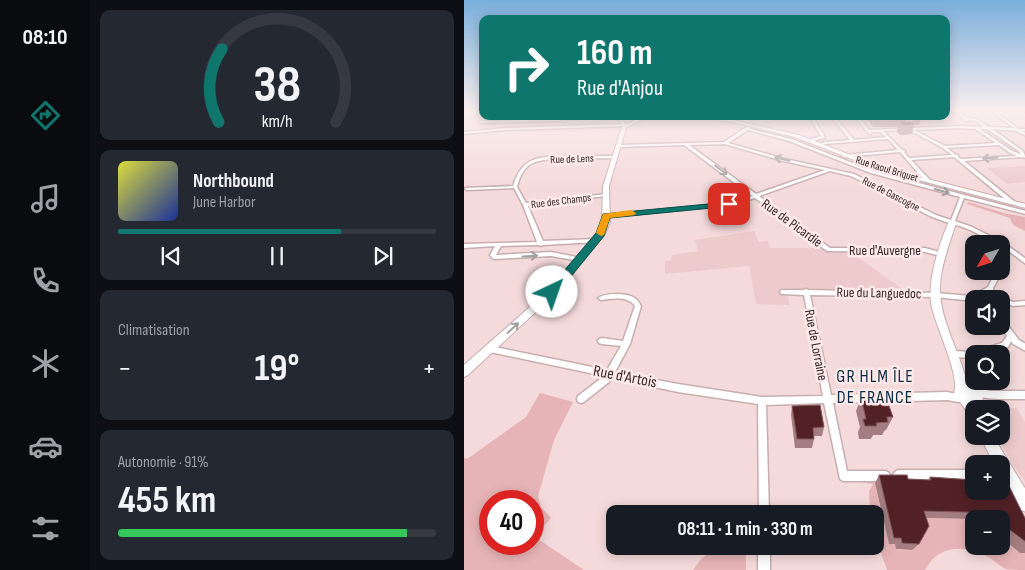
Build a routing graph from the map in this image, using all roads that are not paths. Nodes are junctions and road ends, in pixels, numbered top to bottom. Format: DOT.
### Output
graph roads {
  1 [pos="622,136"];
  2 [pos="736,136"];
  3 [pos="776,136"];
  4 [pos="786,136"];
  5 [pos="822,136"];
  6 [pos="849,136"];
  7 [pos="873,136"];
  8 [pos="886,136"];
  9 [pos="921,136"];
  10 [pos="987,136"];
  11 [pos="999,136"];
  12 [pos="889,138"];
  13 [pos="877,139"];
  14 [pos="810,141"];
  15 [pos="854,141"];
  16 [pos="725,143"];
  17 [pos="685,144"];
  18 [pos="999,144"];
  19 [pos="819,145"];
  20 [pos="619,146"];
  21 [pos="944,147"];
  22 [pos="903,151"];
  23 [pos="844,156"];
  24 [pos="957,156"];
  25 [pos="615,157"];
  26 [pos="1023,157"];
  27 [pos="909,159"];
  28 [pos="961,160"];
  29 [pos="830,170"];
  30 [pos="928,181"];
  31 [pos="515,187"];
  32 [pos="467,189"];
  33 [pos="605,195"];
  34 [pos="756,196"];
  35 [pos="961,198"];
  36 [pos="1013,203"];
  37 [pos="525,205"];
  38 [pos="1025,206"];
  39 [pos="1025,213"];
  40 [pos="606,216"];
  41 [pos="952,223"];
  42 [pos="985,235"];
  43 [pos="595,241"];
  44 [pos="541,244"];
  45 [pos="464,246"];
  46 [pos="498,246"];
  47 [pos="829,250"];
  48 [pos="1012,251"];
  49 [pos="941,254"];
  50 [pos="580,259"];
  51 [pos="1025,262"];
  52 [pos="994,280"];
  53 [pos="990,288"];
  54 [pos="987,290"];
  55 [pos="806,291"];
  56 [pos="783,292"];
  57 [pos="935,294"];
  58 [pos="601,298"];
  59 [pos="965,298"];
  60 [pos="1010,303"];
  61 [pos="1025,304"];
  62 [pos="1011,336"];
  63 [pos="602,341"];
  64 [pos="626,344"];
  65 [pos="1006,345"];
  66 [pos="1025,348"];
  67 [pos="490,349"];
  68 [pos="953,354"];
  69 [pos="965,355"];
  70 [pos="464,372"];
  71 [pos="610,374"];
  72 [pos="1025,395"];
  73 [pos="970,398"];
  74 [pos="581,399"];
  75 [pos="826,399"];
  76 [pos="762,401"];
  77 [pos="965,475"];
  78 [pos="1010,480"];
  79 [pos="764,505"];
  80 [pos="1025,505"];
  81 [pos="764,555"];
  82 [pos="764,570"];
  1 -- 20 [label="street"];
  2 -- 16 [label="street"];
  3 -- 35 [label="street, one-way"];
  4 -- 14 [label="street, Rue Raoul Briquet"];
  5 -- 14 [label="street"];
  6 -- 15 [label="street"];
  7 -- 13 [label="street"];
  8 -- 12 [label="street"];
  9 -- 21 [label="street"];
  10 -- 18 [label="street"];
  11 -- 26 [label="street"];
  12 -- 13 [label="street"];
  12 -- 22 [label="street"];
  13 -- 15 [label="street"];
  14 -- 19 [label="street, Rue Raoul Briquet"];
  15 -- 19 [label="street"];
  16 -- 17 [label="street"];
  29 -- 16 [label="street, Rue de Gascogne, one-way"];
  17 -- 20 [label="street"];
  17 -- 34 [label="street, Rue de Picardie, one-way"];
  18 -- 21 [label="street"];
  18 -- 26 [label="street"];
  19 -- 23 [label="street, Rue Raoul Briquet"];
  20 -- 25 [label="street"];
  21 -- 24 [label="street"];
  22 -- 23 [label="street"];
  22 -- 27 [label="street"];
  23 -- 30 [label="street, Rue Raoul Briquet"];
  24 -- 27 [label="street"];
  24 -- 28 [label="street"];
  25 -- 31 [label="street, Rue de Lens"];
  25 -- 33 [label="street"];
  26 -- 28 [label="street, one-way"];
  27 -- 30 [label="street"];
  28 -- 36 [label="street"];
  29 -- 34 [label="street"];
  29 -- 41 [label="street, Rue de Gascogne"];
  30 -- 36 [label="street, Rue Raoul Briquet"];
  31 -- 32 [label="street, Rue des Champs"];
  31 -- 37 [label="street, Rue des Champs"];
  33 -- 37 [label="street, Rue des Champs"];
  33 -- 40 [label="street"];
  34 -- 40 [label="street"];
  34 -- 47 [label="street, Rue de Picardie"];
  35 -- 39 [label="street"];
  35 -- 41 [label="street"];
  36 -- 38 [label="street, Rue Raoul Briquet"];
  37 -- 44 [label="street"];
  40 -- 43 [label="street"];
  41 -- 42 [label="street, Rue de Gascogne"];
  41 -- 49 [label="street"];
  43 -- 44 [label="street"];
  43 -- 50 [label="street"];
  44 -- 46 [label="street"];
  45 -- 46 [label="street"];
  46 -- 50 [label="street, one-way"];
  47 -- 49 [label="street, Rue d'Auvergne"];
  48 -- 51 [label="street, Rue de Gascogne"];
  49 -- 57 [label="street"];
  67 -- 50 [label="street, one-way"];
  52 -- 53 [label="street"];
  53 -- 54 [label="street"];
  55 -- 56 [label="street, Rue du Languedoc"];
  55 -- 57 [label="street, Rue du Languedoc"];
  55 -- 75 [label="street, Rue de Lorraine"];
  57 -- 59 [label="street, Rue du Languedoc"];
  57 -- 68 [label="street"];
  58 -- 64 [label="street"];
  60 -- 61 [label="street"];
  62 -- 65 [label="street"];
  62 -- 66 [label="street"];
  63 -- 64 [label="street"];
  64 -- 71 [label="street"];
  67 -- 70 [label="street"];
  67 -- 71 [label="street, Rue d'Artois"];
  68 -- 69 [label="street"];
  68 -- 73 [label="street"];
  71 -- 74 [label="street"];
  71 -- 76 [label="street, Rue d'Artois"];
  72 -- 73 [label="street"];
  73 -- 75 [label="street, Rue d'Artois"];
  75 -- 76 [label="street, Rue d'Artois"];
  75 -- 77 [label="street, Rue de Lorraine"];
  76 -- 79 [label="street"];
  78 -- 80 [label="street"];
  81 -- 82 [label="street"];
}
